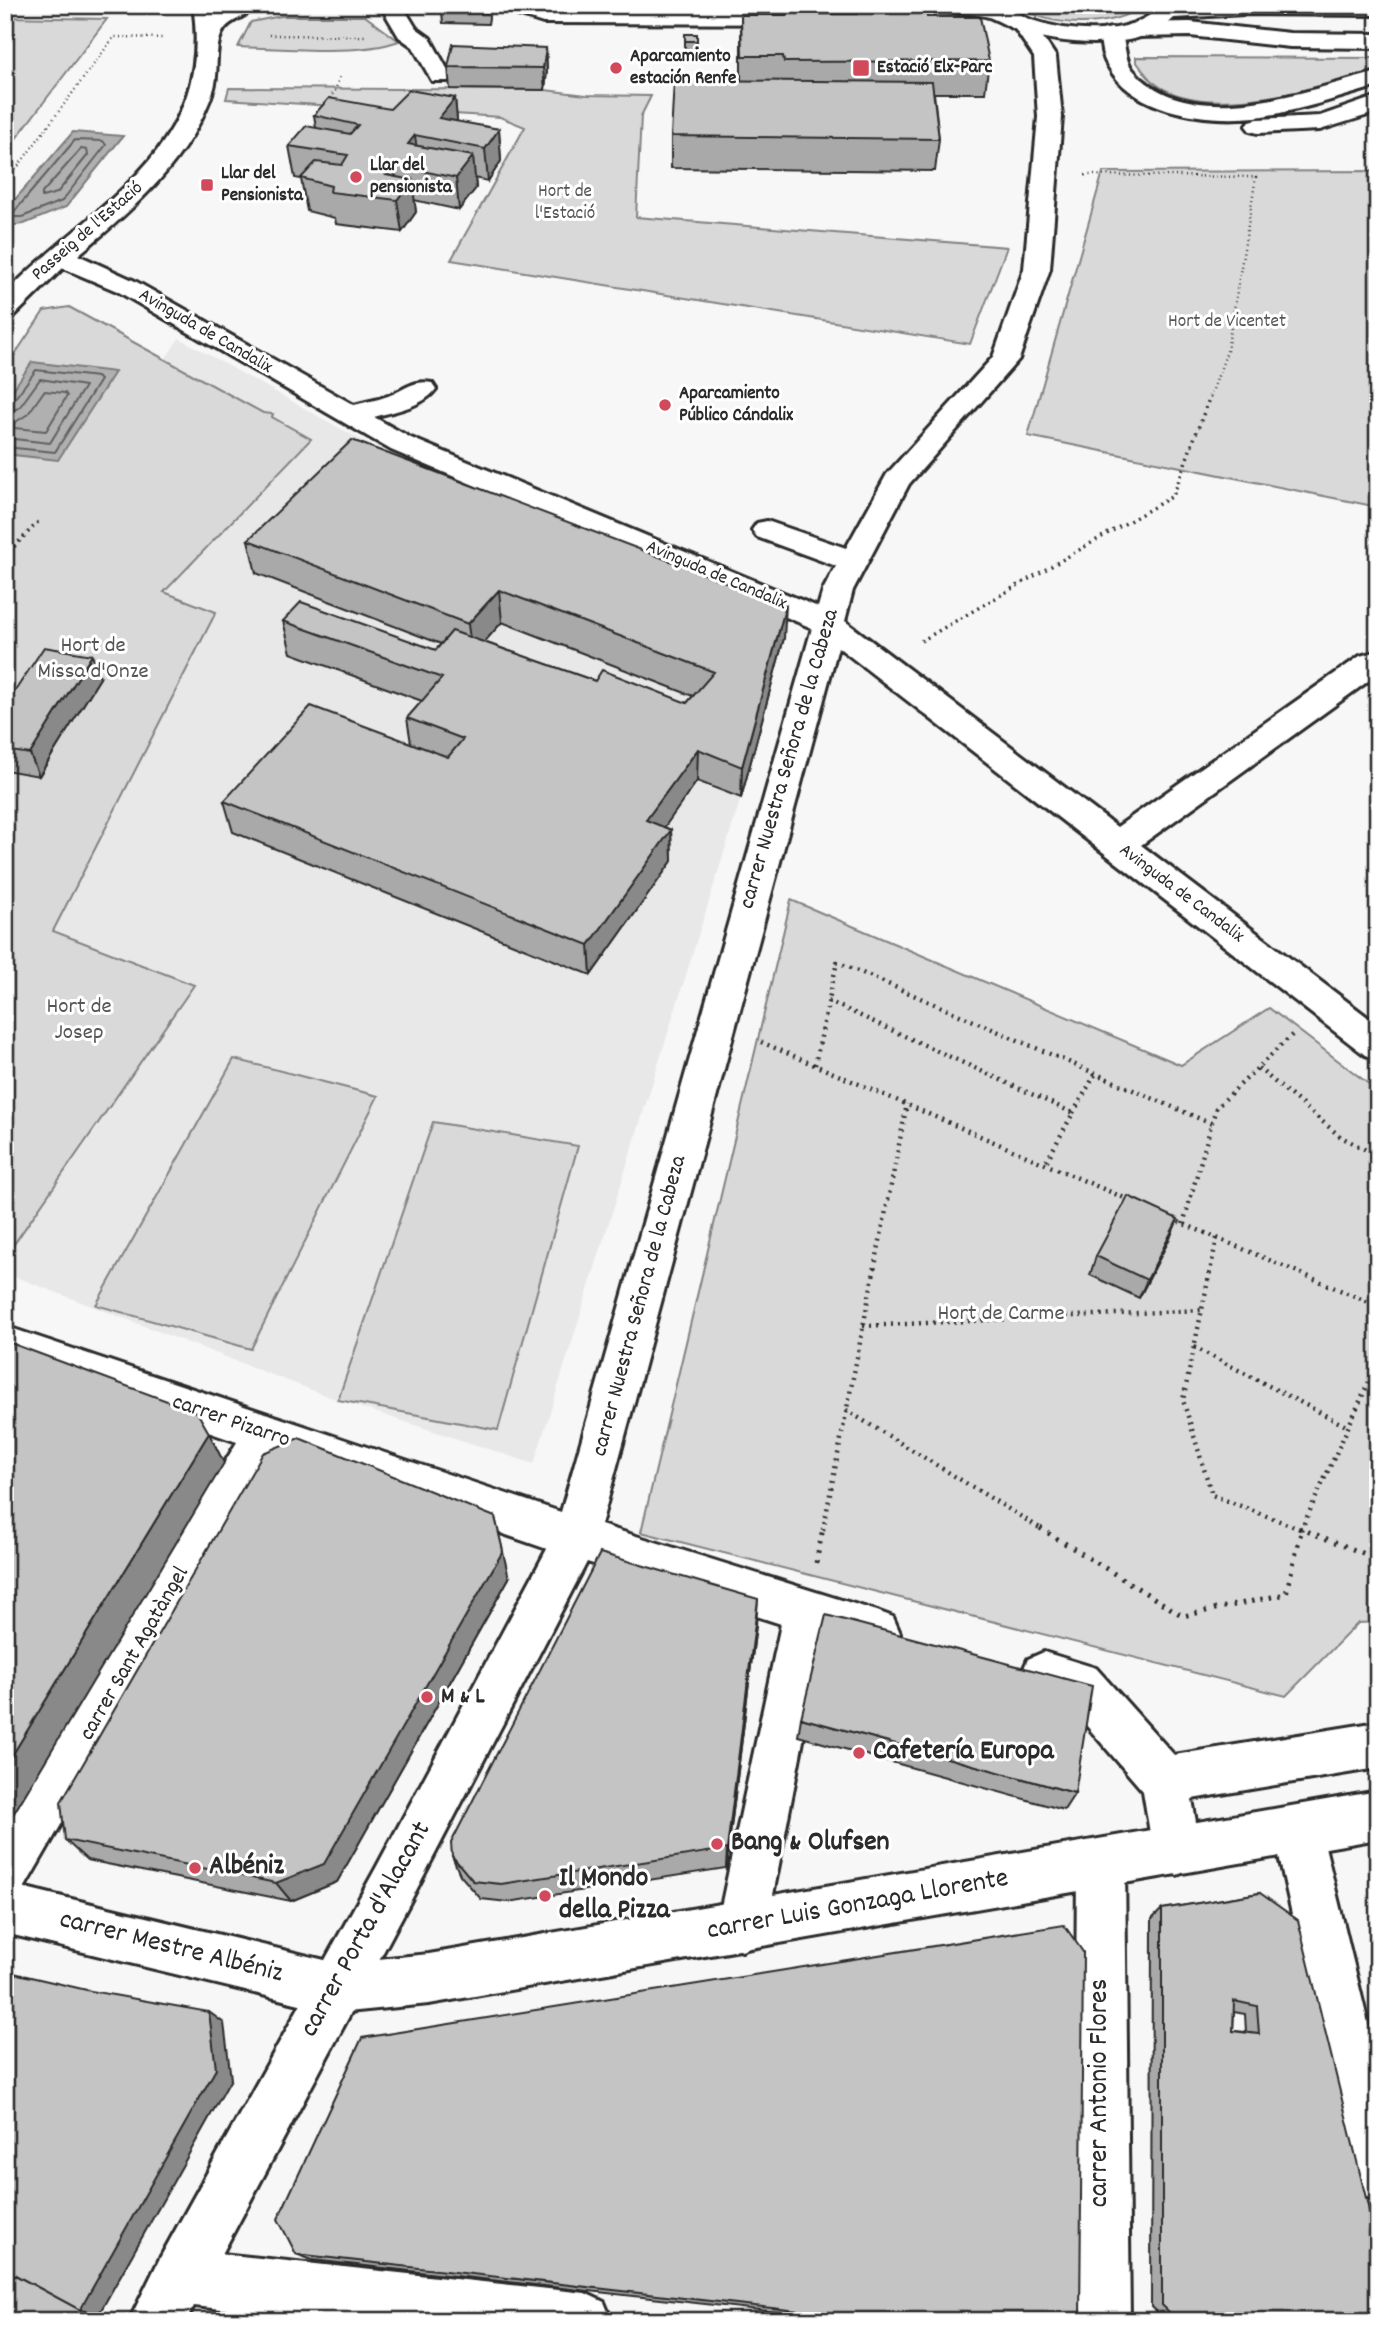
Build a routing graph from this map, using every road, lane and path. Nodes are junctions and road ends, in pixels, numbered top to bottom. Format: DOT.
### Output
graph roads {
  1 [pos="204,5"];
  2 [pos="246,5"];
  3 [pos="391,5"];
  4 [pos="510,5"];
  5 [pos="860,5"];
  6 [pos="930,5"];
  7 [pos="989,8"];
  8 [pos="1378,8"];
  9 [pos="1173,9"];
  10 [pos="1024,26"];
  11 [pos="1136,30"];
  12 [pos="407,32"];
  13 [pos="265,35"];
  14 [pos="1111,35"];
  15 [pos="209,36"];
  16 [pos="174,38"];
  17 [pos="1378,41"];
  18 [pos="435,67"];
  19 [pos="340,75"];
  20 [pos="1378,79"];
  21 [pos="1378,103"];
  22 [pos="324,107"];
  23 [pos="1192,107"];
  24 [pos="1045,175"];
  25 [pos="5,184"];
  26 [pos="61,257"];
  27 [pos="5,310"];
  28 [pos="422,389"];
  29 [pos="350,415"];
  30 [pos="41,519"];
  31 [pos="767,530"];
  32 [pos="5,556"];
  33 [pos="851,561"];
  34 [pos="827,623"];
  35 [pos="1378,661"];
  36 [pos="881,664"];
  37 [pos="1117,845"];
  38 [pos="828,1001"];
  39 [pos="1324,1004"];
  40 [pos="717,1024"];
  41 [pos="1378,1045"];
  42 [pos="815,1065"];
  43 [pos="1258,1068"];
  44 [pos="1096,1073"];
  45 [pos="907,1104"];
  46 [pos="1073,1114"];
  47 [pos="1212,1124"];
  48 [pos="1378,1156"];
  49 [pos="1045,1164"];
  50 [pos="1133,1202"];
  51 [pos="1170,1218"];
  52 [pos="1183,1224"];
  53 [pos="1217,1238"];
  54 [pos="1378,1306"];
  55 [pos="1202,1310"];
  56 [pos="863,1326"];
  57 [pos="5,1344"];
  58 [pos="1194,1347"];
  59 [pos="1378,1362"];
  60 [pos="1370,1378"];
  61 [pos="1378,1382"];
  62 [pos="846,1410"];
  63 [pos="1348,1427"];
  64 [pos="265,1433"];
  65 [pos="1301,1530"];
  66 [pos="576,1538"];
  67 [pos="1378,1559"];
  68 [pos="806,1612"];
  69 [pos="921,1644"];
  70 [pos="1001,1664"];
  71 [pos="1375,1753"];
  72 [pos="1165,1780"];
  73 [pos="1378,1815"];
  74 [pos="1297,1830"];
  75 [pos="1177,1851"];
  76 [pos="1101,1865"];
  77 [pos="5,1875"];
  78 [pos="5,1908"];
  79 [pos="742,1926"];
  80 [pos="337,1988"];
  81 [pos="1378,2175"];
  82 [pos="167,2299"];
  83 [pos="585,2321"];
  84 [pos="1101,2321"];
  1 -- 15 [label="main road, Passeig de l'Estació"];
  2 -- 15 [label="main road"];
  3 -- 12 [label="main road"];
  4 -- 5 [label="main road"];
  6 -- 7 [label="main road"];
  7 -- 10 [label="main road"];
  8 -- 9 [label="main road"];
  9 -- 11 [label="main road"];
  10 -- 14 [label="main road"];
  10 -- 24 [label="main road, carrer Nuestra Señora de la Cabeza"];
  11 -- 14 [label="main road"];
  11 -- 17 [label="main road"];
  12 -- 13 [label="path"];
  12 -- 18 [label="main road"];
  14 -- 23 [label="main road"];
  15 -- 26 [label="main road, Passeig de l'Estació"];
  16 -- 25 [label="path"];
  19 -- 22 [label="path"];
  20 -- 23 [label="main road"];
  21 -- 23 [label="main road"];
  24 -- 33 [label="main road, carrer Nuestra Señora de la Cabeza"];
  24 -- 36 [label="path"];
  26 -- 27 [label="main road, Passeig de l'Estació"];
  26 -- 29 [label="main road, Avinguda de Candalix"];
  28 -- 29 [label="main road"];
  29 -- 34 [label="main road, Avinguda de Candalix"];
  30 -- 32 [label="path"];
  31 -- 33 [label="main road"];
  33 -- 34 [label="main road, carrer Nuestra Señora de la Cabeza"];
  34 -- 36 [label="main road, Avinguda de Candalix"];
  34 -- 40 [label="main road, carrer Nuestra Señora de la Cabeza"];
  35 -- 37 [label="main road"];
  36 -- 37 [label="main road, Avinguda de Candalix"];
  37 -- 39 [label="main road, Avinguda de Candalix"];
  38 -- 42 [label="path"];
  38 -- 44 [label="path"];
  38 -- 46 [label="path"];
  39 -- 41 [label="main road, Avinguda de Candalix"];
  39 -- 43 [label="path"];
  40 -- 42 [label="path"];
  40 -- 66 [label="main road, carrer Nuestra Señora de la Cabeza"];
  42 -- 45 [label="path"];
  43 -- 47 [label="path"];
  43 -- 48 [label="path"];
  44 -- 46 [label="path"];
  44 -- 47 [label="path"];
  45 -- 49 [label="path"];
  45 -- 56 [label="path"];
  46 -- 49 [label="path"];
  47 -- 52 [label="path"];
  49 -- 50 [label="path"];
  51 -- 52 [label="path"];
  52 -- 53 [label="path"];
  53 -- 54 [label="path"];
  53 -- 55 [label="path"];
  55 -- 56 [label="path"];
  55 -- 58 [label="path"];
  56 -- 62 [label="path"];
  57 -- 64 [label="main road, carrer Pizarro"];
  58 -- 63 [label="path"];
  58 -- 65 [label="path"];
  59 -- 60 [label="path"];
  60 -- 61 [label="path"];
  60 -- 63 [label="path"];
  62 -- 65 [label="path"];
  62 -- 68 [label="path"];
  63 -- 65 [label="path"];
  64 -- 66 [label="main road, carrer Pizarro"];
  64 -- 77 [label="main road, carrer Sant Agatàngel"];
  65 -- 67 [label="path"];
  66 -- 68 [label="main road, carrer Pizarro"];
  66 -- 80 [label="main road, carrer Porta d'Alacant"];
  68 -- 69 [label="main road, carrer Pizarro"];
  68 -- 79 [label="main road"];
  70 -- 72 [label="main road"];
  71 -- 72 [label="main road"];
  72 -- 75 [label="main road"];
  73 -- 74 [label="main road, carrer Luis Gonzaga Llorente"];
  74 -- 75 [label="main road, carrer Luis Gonzaga Llorente"];
  74 -- 81 [label="main road"];
  75 -- 76 [label="main road, carrer Luis Gonzaga Llorente"];
  76 -- 79 [label="main road, carrer Luis Gonzaga Llorente"];
  76 -- 84 [label="main road, carrer Antonio Flores"];
  78 -- 80 [label="main road, carrer Mestre Albéniz"];
  79 -- 80 [label="main road, carrer Luis Gonzaga Llorente"];
  80 -- 82 [label="main road, carrer Porta d'Alacant"];
  82 -- 83 [label="main road"];
}
